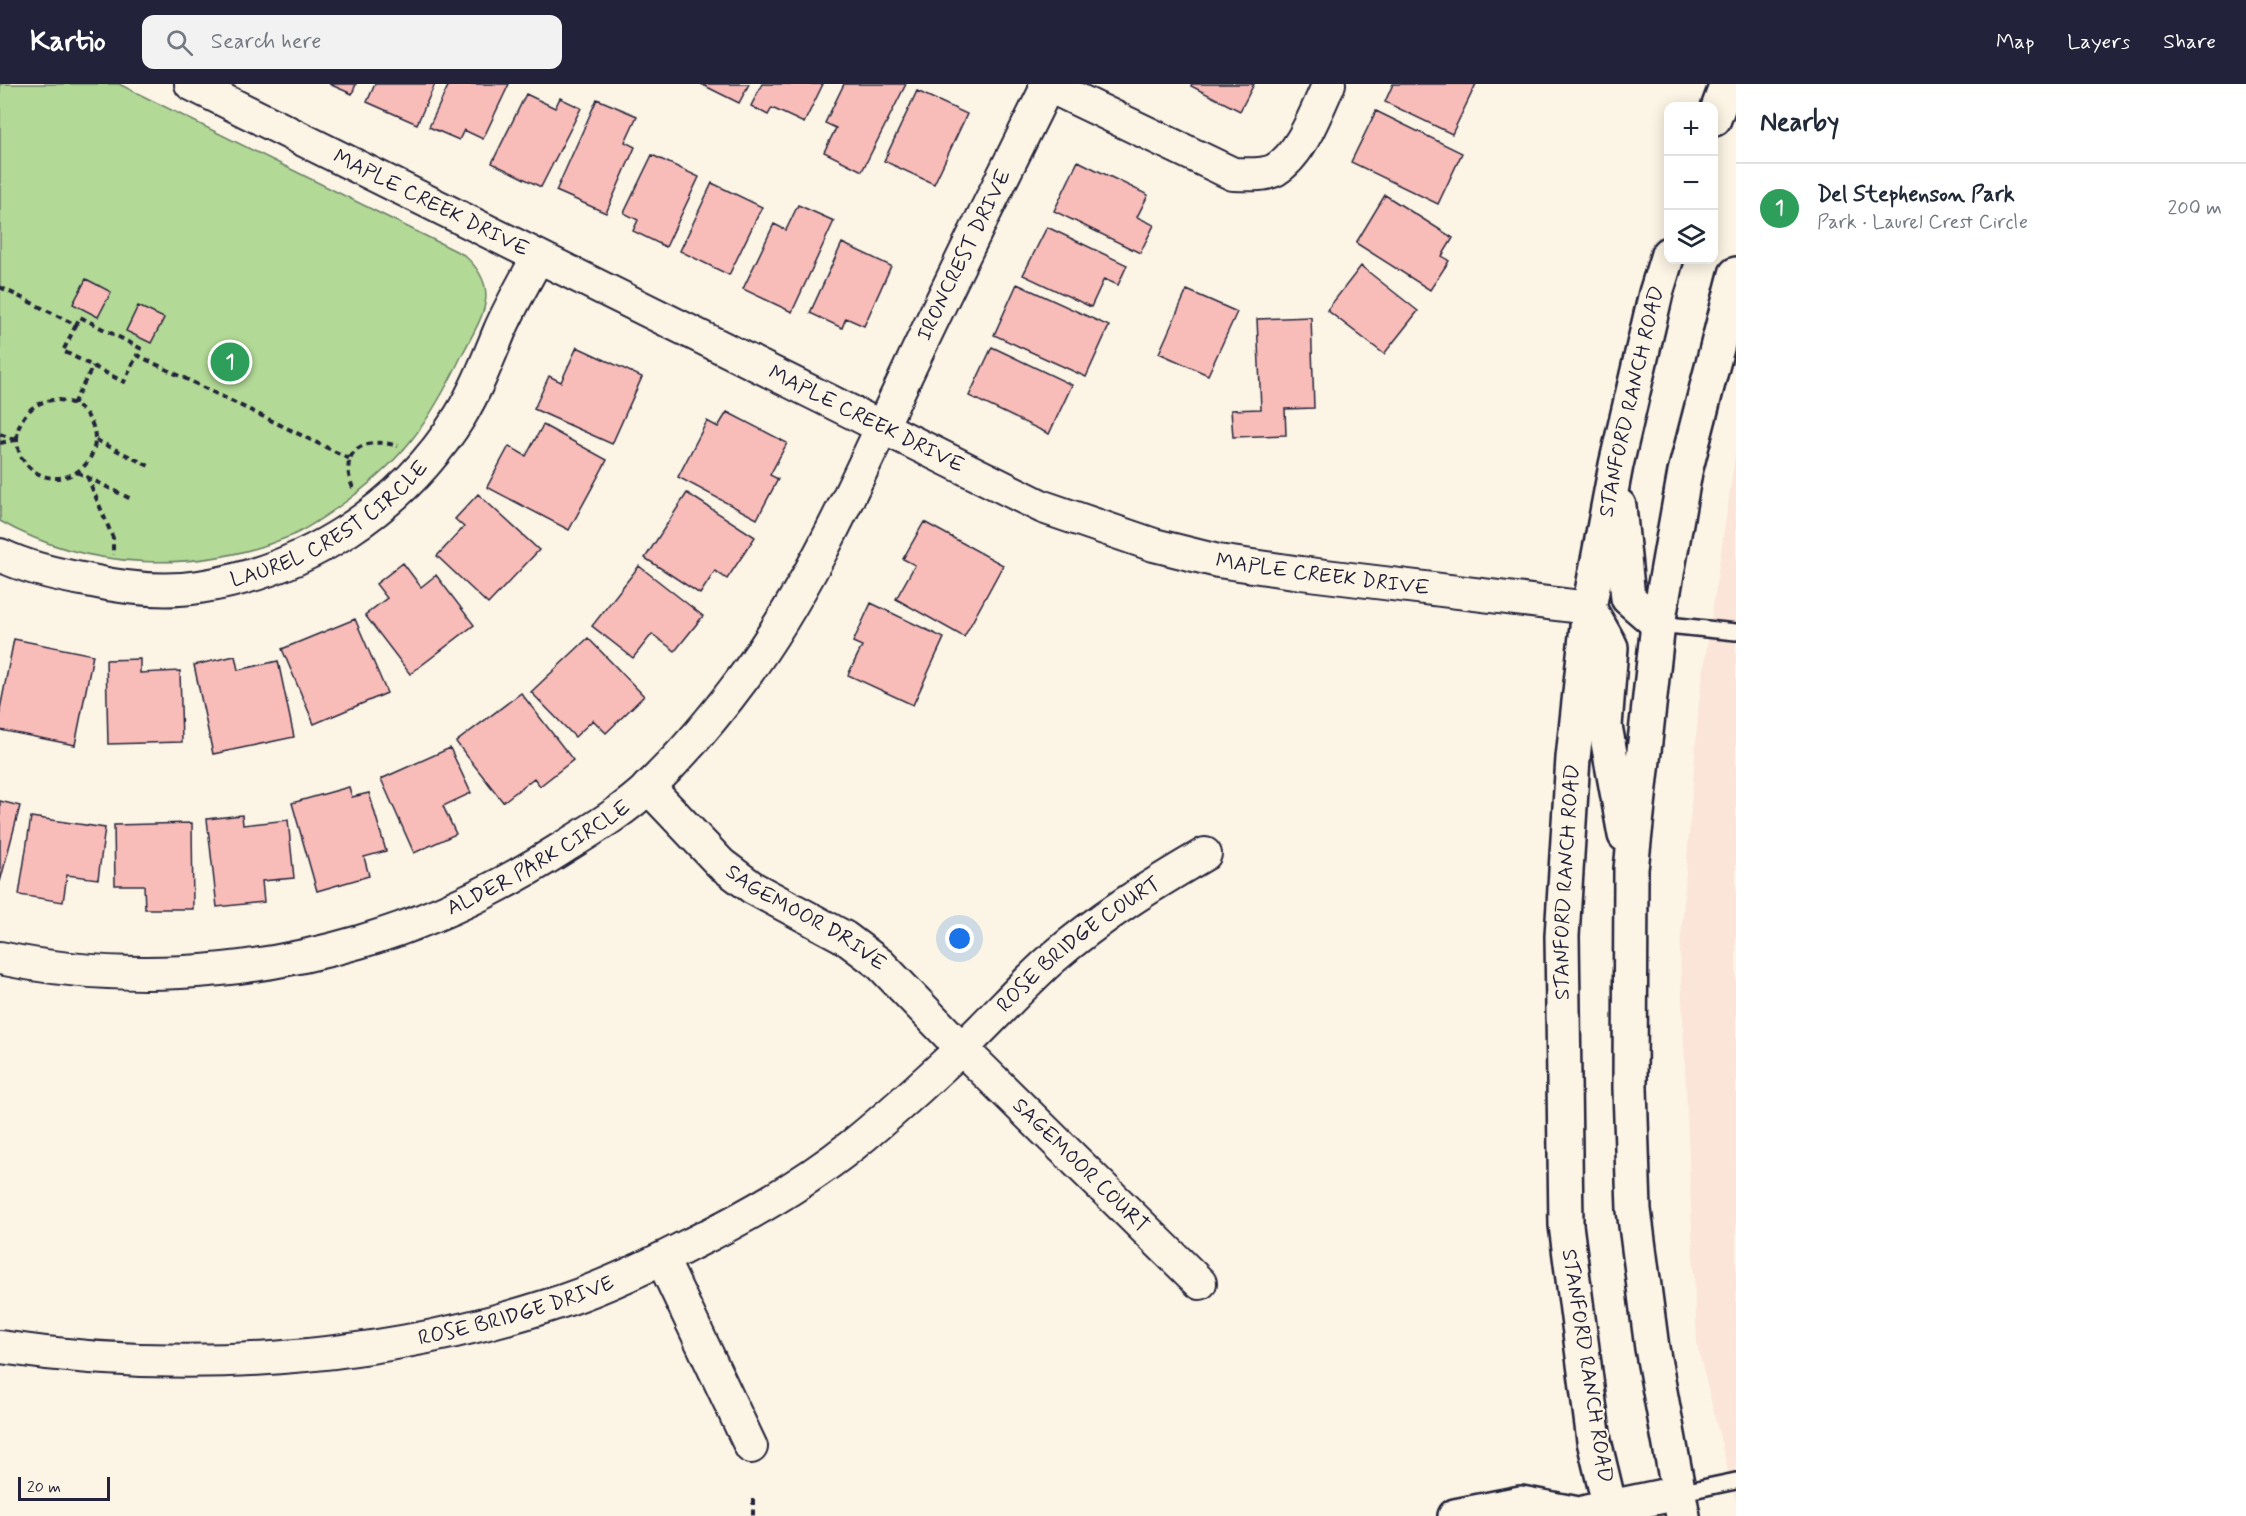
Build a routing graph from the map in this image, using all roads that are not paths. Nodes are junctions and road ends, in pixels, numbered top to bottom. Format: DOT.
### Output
graph roads {
  1 [pos="191,84"];
  2 [pos="1329,84"];
  3 [pos="1727,84"];
  4 [pos="1046,85"];
  5 [pos="1718,107"];
  6 [pos="538,257"];
  7 [pos="1665,264"];
  8 [pos="1736,274"];
  9 [pos="883,426"];
  10 [pos="1616,465"];
  11 [pos="1,557"];
  12 [pos="1589,608"];
  13 [pos="1658,624"];
  14 [pos="1736,632"];
  15 [pos="648,787"];
  16 [pos="1205,854"];
  17 [pos="1631,869"];
  18 [pos="0,958"];
  19 [pos="962,1049"];
  20 [pos="662,1259"];
  21 [pos="1200,1284"];
  22 [pos="0,1347"];
  23 [pos="751,1447"];
  24 [pos="1736,1481"];
  25 [pos="1680,1505"];
  26 [pos="1611,1512"];
  27 [pos="1576,1515"];
  28 [pos="1455,1516"];
  1 -- 6 [label="street, MAPLE CREEK DRIVE"];
  2 -- 4 [label="street"];
  3 -- 5 [label="main road"];
  4 -- 9 [label="street, IRONCREST DRIVE"];
  6 -- 9 [label="street, MAPLE CREEK DRIVE"];
  6 -- 11 [label="street, LAUREL CREST CIRCLE"];
  7 -- 10 [label="main road, STANFORD RANCH ROAD"];
  8 -- 13 [label="main road"];
  9 -- 12 [label="street, MAPLE CREEK DRIVE"];
  9 -- 15 [label="street, ALDER PARK CIRCLE"];
  10 -- 12 [label="main road, STANFORD RANCH ROAD"];
  10 -- 13 [label="main road"];
  12 -- 17 [label="main road"];
  12 -- 26 [label="main road, STANFORD RANCH ROAD"];
  13 -- 14 [label="lane"];
  13 -- 17 [label="main road"];
  15 -- 18 [label="street, ALDER PARK CIRCLE"];
  15 -- 19 [label="street, SAGEMOOR DRIVE"];
  16 -- 19 [label="street, ROSE BRIDGE COURT"];
  17 -- 25 [label="main road"];
  19 -- 20 [label="street, ROSE BRIDGE DRIVE"];
  19 -- 21 [label="street, SAGEMOOR COURT"];
  20 -- 22 [label="street, ROSE BRIDGE DRIVE"];
  20 -- 23 [label="street"];
  24 -- 25 [label="lane"];
  25 -- 26 [label="main road"];
  26 -- 27 [label="main road"];
  27 -- 28 [label="main road"];
}
